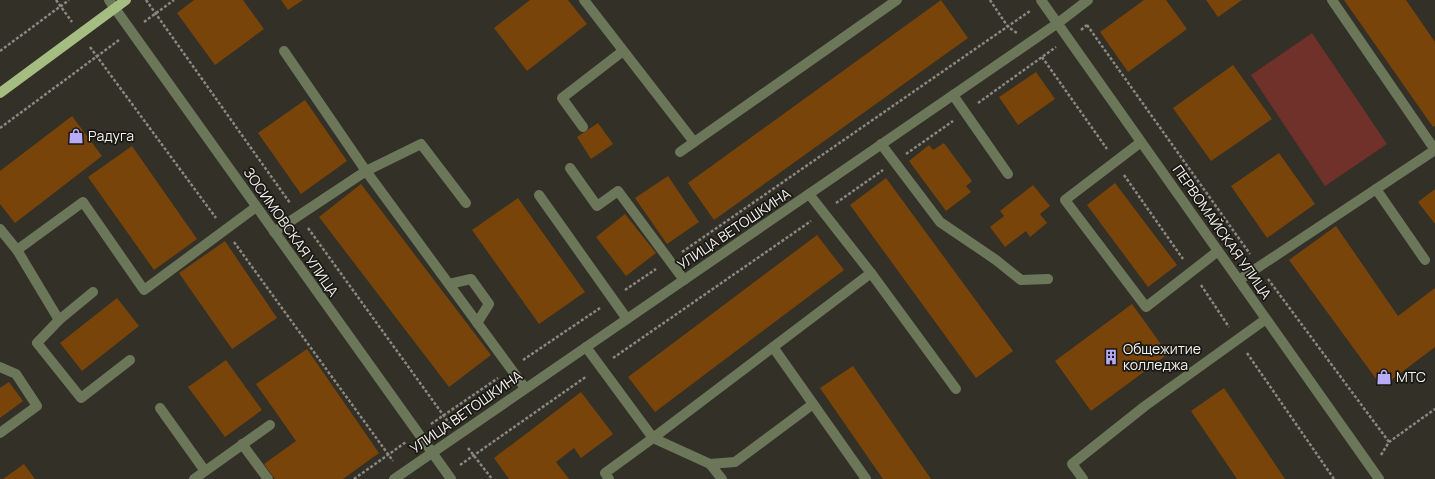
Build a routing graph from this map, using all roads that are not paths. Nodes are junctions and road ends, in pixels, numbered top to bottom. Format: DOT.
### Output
graph roads {
  1 [pos="126,0"];
  2 [pos="584,0"];
  3 [pos="897,0"];
  4 [pos="1088,0"];
  5 [pos="1332,0"];
  6 [pos="1042,1"];
  7 [pos="112,4"];
  8 [pos="1058,23"];
  9 [pos="623,50"];
  10 [pos="284,51"];
  11 [pos="0,93"];
  12 [pos="952,96"];
  13 [pos="583,127"];
  14 [pos="694,142"];
  15 [pos="1141,142"];
  16 [pos="881,144"];
  17 [pos="680,152"];
  18 [pos="1434,152"];
  19 [pos="570,168"];
  20 [pos="366,171"];
  21 [pos="1008,174"];
  22 [pos="1376,190"];
  23 [pos="809,194"];
  24 [pos="539,195"];
  25 [pos="466,203"];
  26 [pos="256,207"];
  27 [pos="0,228"];
  28 [pos="274,232"];
  29 [pos="17,250"];
  30 [pos="1218,251"];
  31 [pos="1425,260"];
  32 [pos="871,273"];
  33 [pos="1048,279"];
  34 [pos="684,280"];
  35 [pos="1239,280"];
  36 [pos="449,284"];
  37 [pos="93,292"];
  38 [pos="627,318"];
  39 [pos="1266,318"];
  40 [pos="59,320"];
  41 [pos="477,323"];
  42 [pos="586,346"];
  43 [pos="773,347"];
  44 [pos="130,360"];
  45 [pos="0,367"];
  46 [pos="525,388"];
  47 [pos="956,389"];
  48 [pos="813,404"];
  49 [pos="160,408"];
  50 [pos="270,424"];
  51 [pos="0,433"];
  52 [pos="653,438"];
  53 [pos="242,444"];
  54 [pos="431,453"];
  55 [pos="710,464"];
  56 [pos="205,471"];
  57 [pos="449,477"];
  58 [pos="194,479"];
  59 [pos="268,479"];
  60 [pos="394,479"];
  61 [pos="609,479"];
  62 [pos="722,479"];
  63 [pos="866,479"];
  64 [pos="1083,479"];
  65 [pos="1379,479"];
  1 -- 7 [label="main road"];
  2 -- 9 [label="street"];
  3 -- 14 [label="street"];
  4 -- 8 [label="street, УЛИЦА ВЕТОШКИНА"];
  5 -- 18 [label="street"];
  6 -- 8 [label="street, ПЕРВОМАЙСКАЯ УЛИЦА"];
  7 -- 11 [label="main road"];
  7 -- 26 [label="street, ЗОСИМОВСКАЯ УЛИЦА"];
  8 -- 12 [label="street, УЛИЦА ВЕТОШКИНА"];
  8 -- 15 [label="street, ПЕРВОМАЙСКАЯ УЛИЦА"];
  9 -- 13 [label="street"];
  9 -- 14 [label="street"];
  10 -- 20 [label="street"];
  12 -- 16 [label="street, УЛИЦА ВЕТОШКИНА"];
  12 -- 21 [label="street"];
  14 -- 17 [label="street"];
  15 -- 30 [label="street, ПЕРВОМАЙСКАЯ УЛИЦА"];
  15 -- 30 [label="street"];
  16 -- 23 [label="street, УЛИЦА ВЕТОШКИНА"];
  16 -- 33 [label="street"];
  18 -- 22 [label="street"];
  19 -- 34 [label="street"];
  20 -- 25 [label="street"];
  20 -- 28 [label="street"];
  20 -- 36 [label="street"];
  22 -- 31 [label="street"];
  22 -- 35 [label="street"];
  23 -- 32 [label="street"];
  23 -- 34 [label="street, УЛИЦА ВЕТОШКИНА"];
  24 -- 38 [label="street"];
  26 -- 28 [label="street, ЗОСИМОВСКАЯ УЛИЦА"];
  26 -- 29 [label="street"];
  27 -- 29 [label="street"];
  28 -- 54 [label="street, ЗОСИМОВСКАЯ УЛИЦА"];
  29 -- 40 [label="street"];
  30 -- 35 [label="street, ПЕРВОМАЙСКАЯ УЛИЦА"];
  32 -- 43 [label="street"];
  32 -- 47 [label="street"];
  34 -- 38 [label="street, УЛИЦА ВЕТОШКИНА"];
  35 -- 39 [label="street, ПЕРВОМАЙСКАЯ УЛИЦА"];
  36 -- 41 [label="street"];
  36 -- 41 [label="street"];
  37 -- 40 [label="street"];
  38 -- 42 [label="street, УЛИЦА ВЕТОШКИНА"];
  39 -- 64 [label="street"];
  39 -- 65 [label="street, ПЕРВОМАЙСКАЯ УЛИЦА"];
  40 -- 44 [label="street"];
  41 -- 46 [label="street"];
  42 -- 46 [label="street, УЛИЦА ВЕТОШКИНА"];
  42 -- 52 [label="street"];
  43 -- 48 [label="street"];
  43 -- 52 [label="street"];
  45 -- 51 [label="street"];
  46 -- 54 [label="street, УЛИЦА ВЕТОШКИНА"];
  48 -- 55 [label="street"];
  48 -- 63 [label="street"];
  49 -- 56 [label="street"];
  50 -- 53 [label="street"];
  52 -- 55 [label="street"];
  52 -- 61 [label="street"];
  53 -- 56 [label="street"];
  53 -- 59 [label="street"];
  54 -- 57 [label="street, ЗОСИМОВСКАЯ УЛИЦА"];
  54 -- 60 [label="street, УЛИЦА ВЕТОШКИНА"];
  55 -- 62 [label="street"];
  56 -- 58 [label="street"];
}
